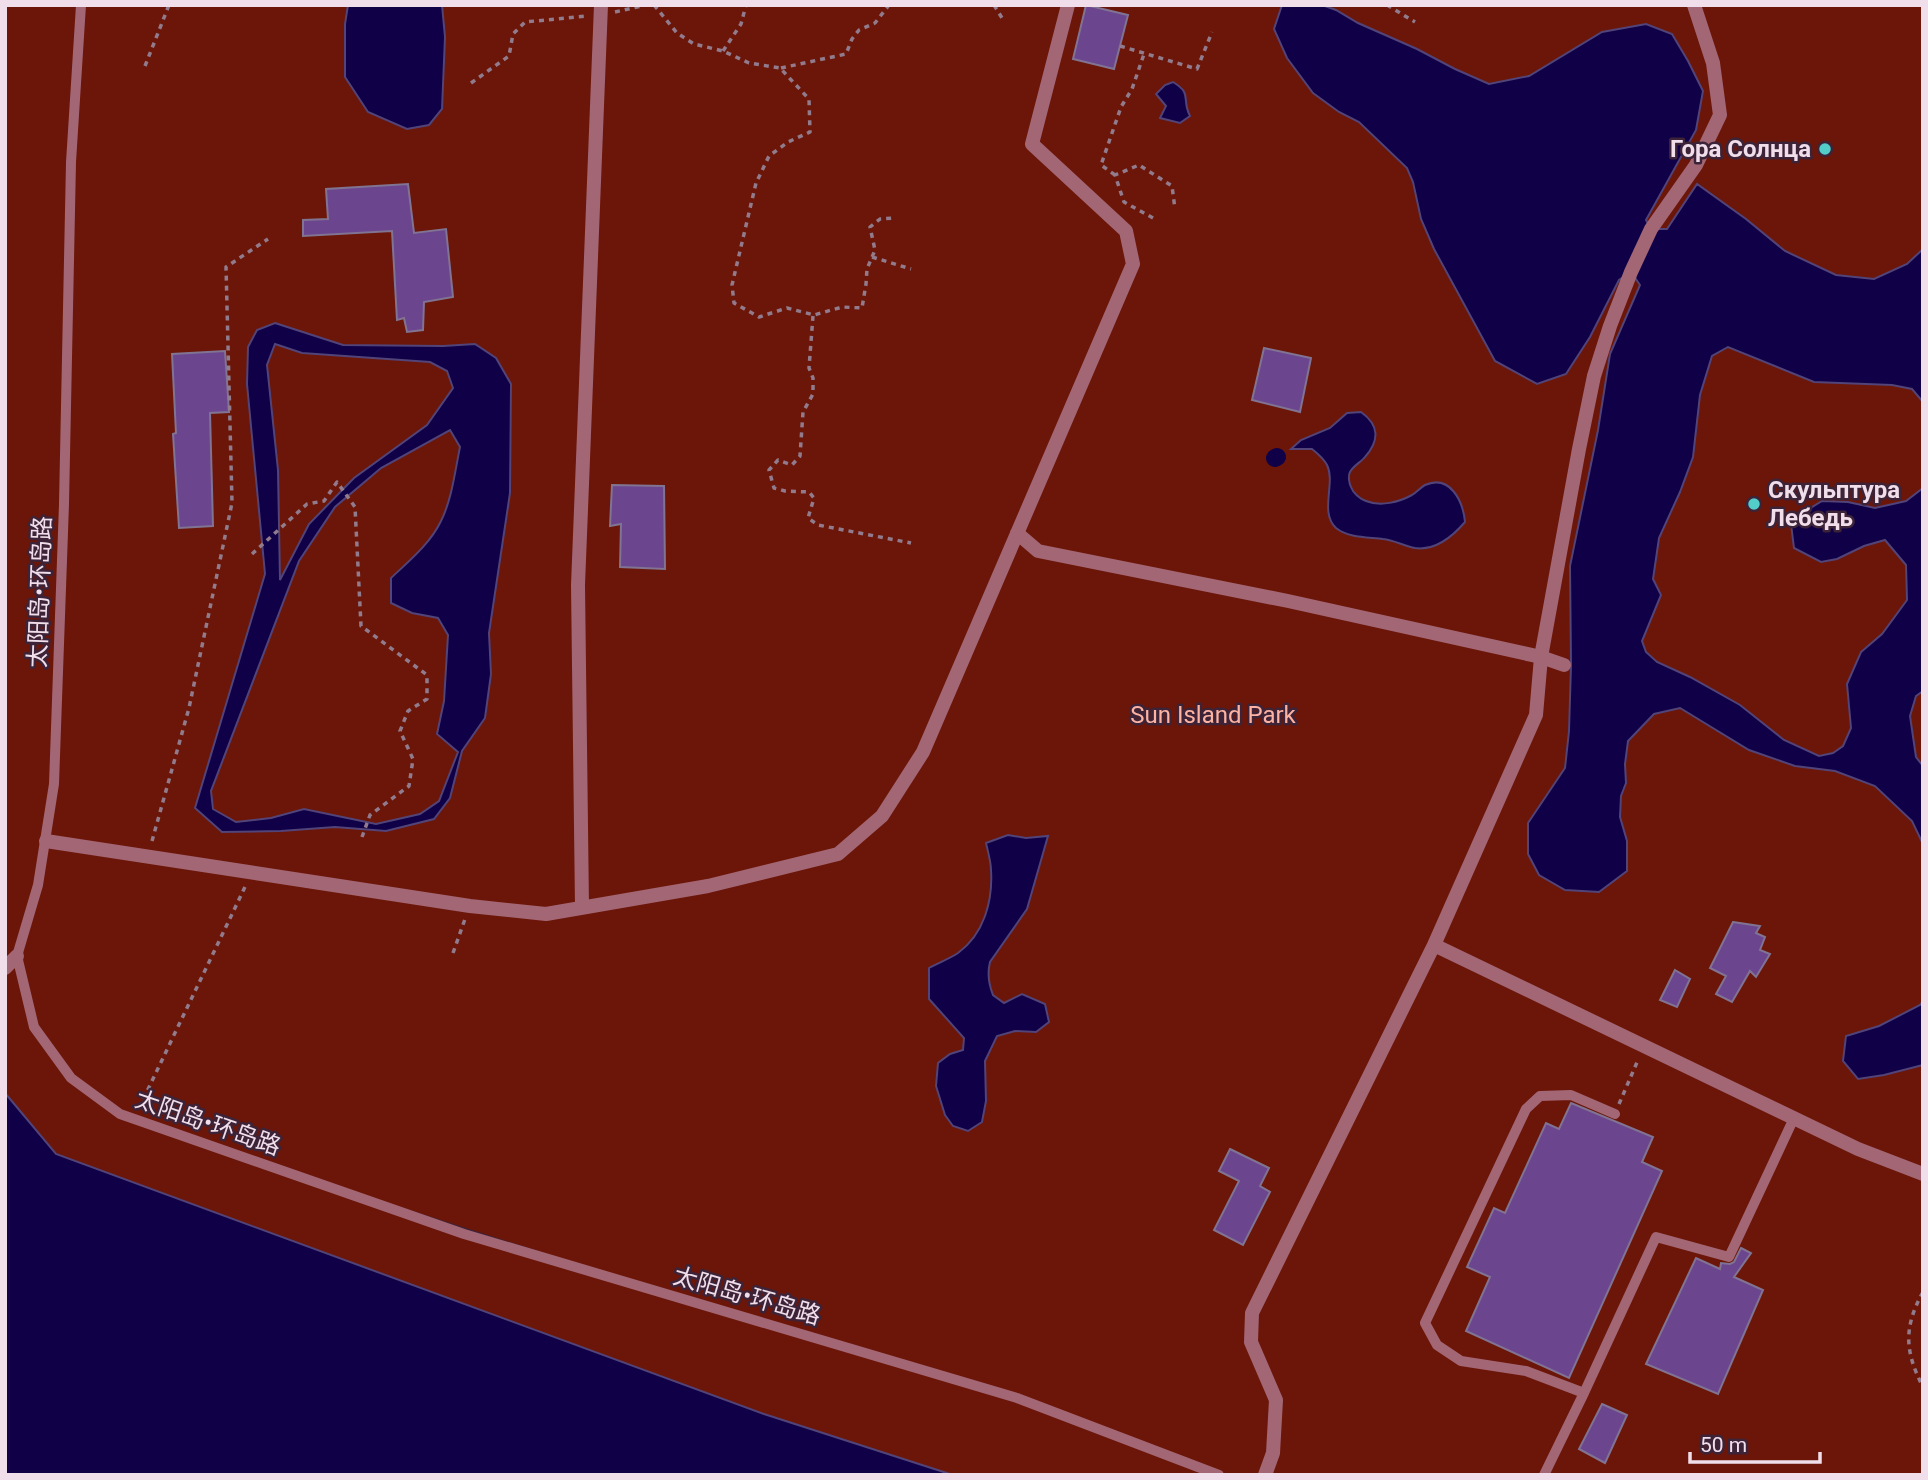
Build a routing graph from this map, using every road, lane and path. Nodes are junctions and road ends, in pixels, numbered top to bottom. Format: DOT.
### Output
graph roads {
  1 [pos="81,5"];
  2 [pos="169,5"];
  3 [pos="646,5"];
  4 [pos="654,5"];
  5 [pos="746,5"];
  6 [pos="889,5"];
  7 [pos="994,5"];
  8 [pos="1068,5"];
  9 [pos="1387,5"];
  10 [pos="1694,5"];
  11 [pos="601,10"];
  12 [pos="1002,18"];
  13 [pos="1415,22"];
  14 [pos="1212,32"];
  15 [pos="1120,46"];
  16 [pos="723,51"];
  17 [pos="1144,54"];
  18 [pos="145,66"];
  19 [pos="780,68"];
  20 [pos="471,83"];
  21 [pos="1115,175"];
  22 [pos="1175,209"];
  23 [pos="894,218"];
  24 [pos="1153,218"];
  25 [pos="268,239"];
  26 [pos="872,257"];
  27 [pos="911,268"];
  28 [pos="814,315"];
  29 [pos="1017,533"];
  30 [pos="911,543"];
  31 [pos="252,554"];
  32 [pos="1541,657"];
  33 [pos="1564,665"];
  34 [pos="362,837"];
  35 [pos="46,841"];
  36 [pos="148,857"];
  37 [pos="252,873"];
  38 [pos="470,906"];
  39 [pos="582,907"];
  40 [pos="1434,945"];
  41 [pos="453,953"];
  42 [pos="17,956"];
  43 [pos="5,968"];
  44 [pos="1644,1046"];
  45 [pos="1615,1114"];
  46 [pos="1794,1118"];
  47 [pos="134,1119"];
  48 [pos="1923,1174"];
  49 [pos="1923,1292"];
  50 [pos="1923,1387"];
  51 [pos="1584,1393"];
  52 [pos="1219,1475"];
  53 [pos="1265,1475"];
  54 [pos="1544,1475"];
  1 -- 35 [label="lane, 太阳岛•环岛路"];
  2 -- 18 [label="path"];
  3 -- 11 [label="path"];
  4 -- 16 [label="path"];
  5 -- 16 [label="path"];
  6 -- 19 [label="path"];
  7 -- 12 [label="path"];
  8 -- 29 [label="street"];
  9 -- 13 [label="path"];
  10 -- 32 [label="street"];
  11 -- 20 [label="path"];
  11 -- 39 [label="street"];
  14 -- 17 [label="path"];
  15 -- 17 [label="path"];
  16 -- 19 [label="path"];
  17 -- 21 [label="path"];
  19 -- 28 [label="path"];
  21 -- 22 [label="path"];
  21 -- 24 [label="path"];
  23 -- 26 [label="path"];
  25 -- 36 [label="path"];
  26 -- 27 [label="path"];
  26 -- 28 [label="path"];
  28 -- 30 [label="path"];
  29 -- 32 [label="street"];
  29 -- 39 [label="street"];
  31 -- 34 [label="path"];
  32 -- 33 [label="street"];
  32 -- 40 [label="street"];
  35 -- 36 [label="street"];
  35 -- 42 [label="lane, 太阳岛•环岛路"];
  36 -- 37 [label="street"];
  37 -- 38 [label="street"];
  37 -- 47 [label="path"];
  38 -- 39 [label="street"];
  38 -- 41 [label="path"];
  40 -- 44 [label="street"];
  40 -- 53 [label="street"];
  42 -- 43 [label="street"];
  42 -- 47 [label="lane, 太阳岛•环岛路"];
  44 -- 45 [label="path"];
  44 -- 46 [label="street"];
  45 -- 51 [label="lane"];
  46 -- 48 [label="street"];
  46 -- 51 [label="lane"];
  47 -- 52 [label="lane, 太阳岛•环岛路"];
  49 -- 50 [label="path"];
  51 -- 54 [label="lane"];
}
